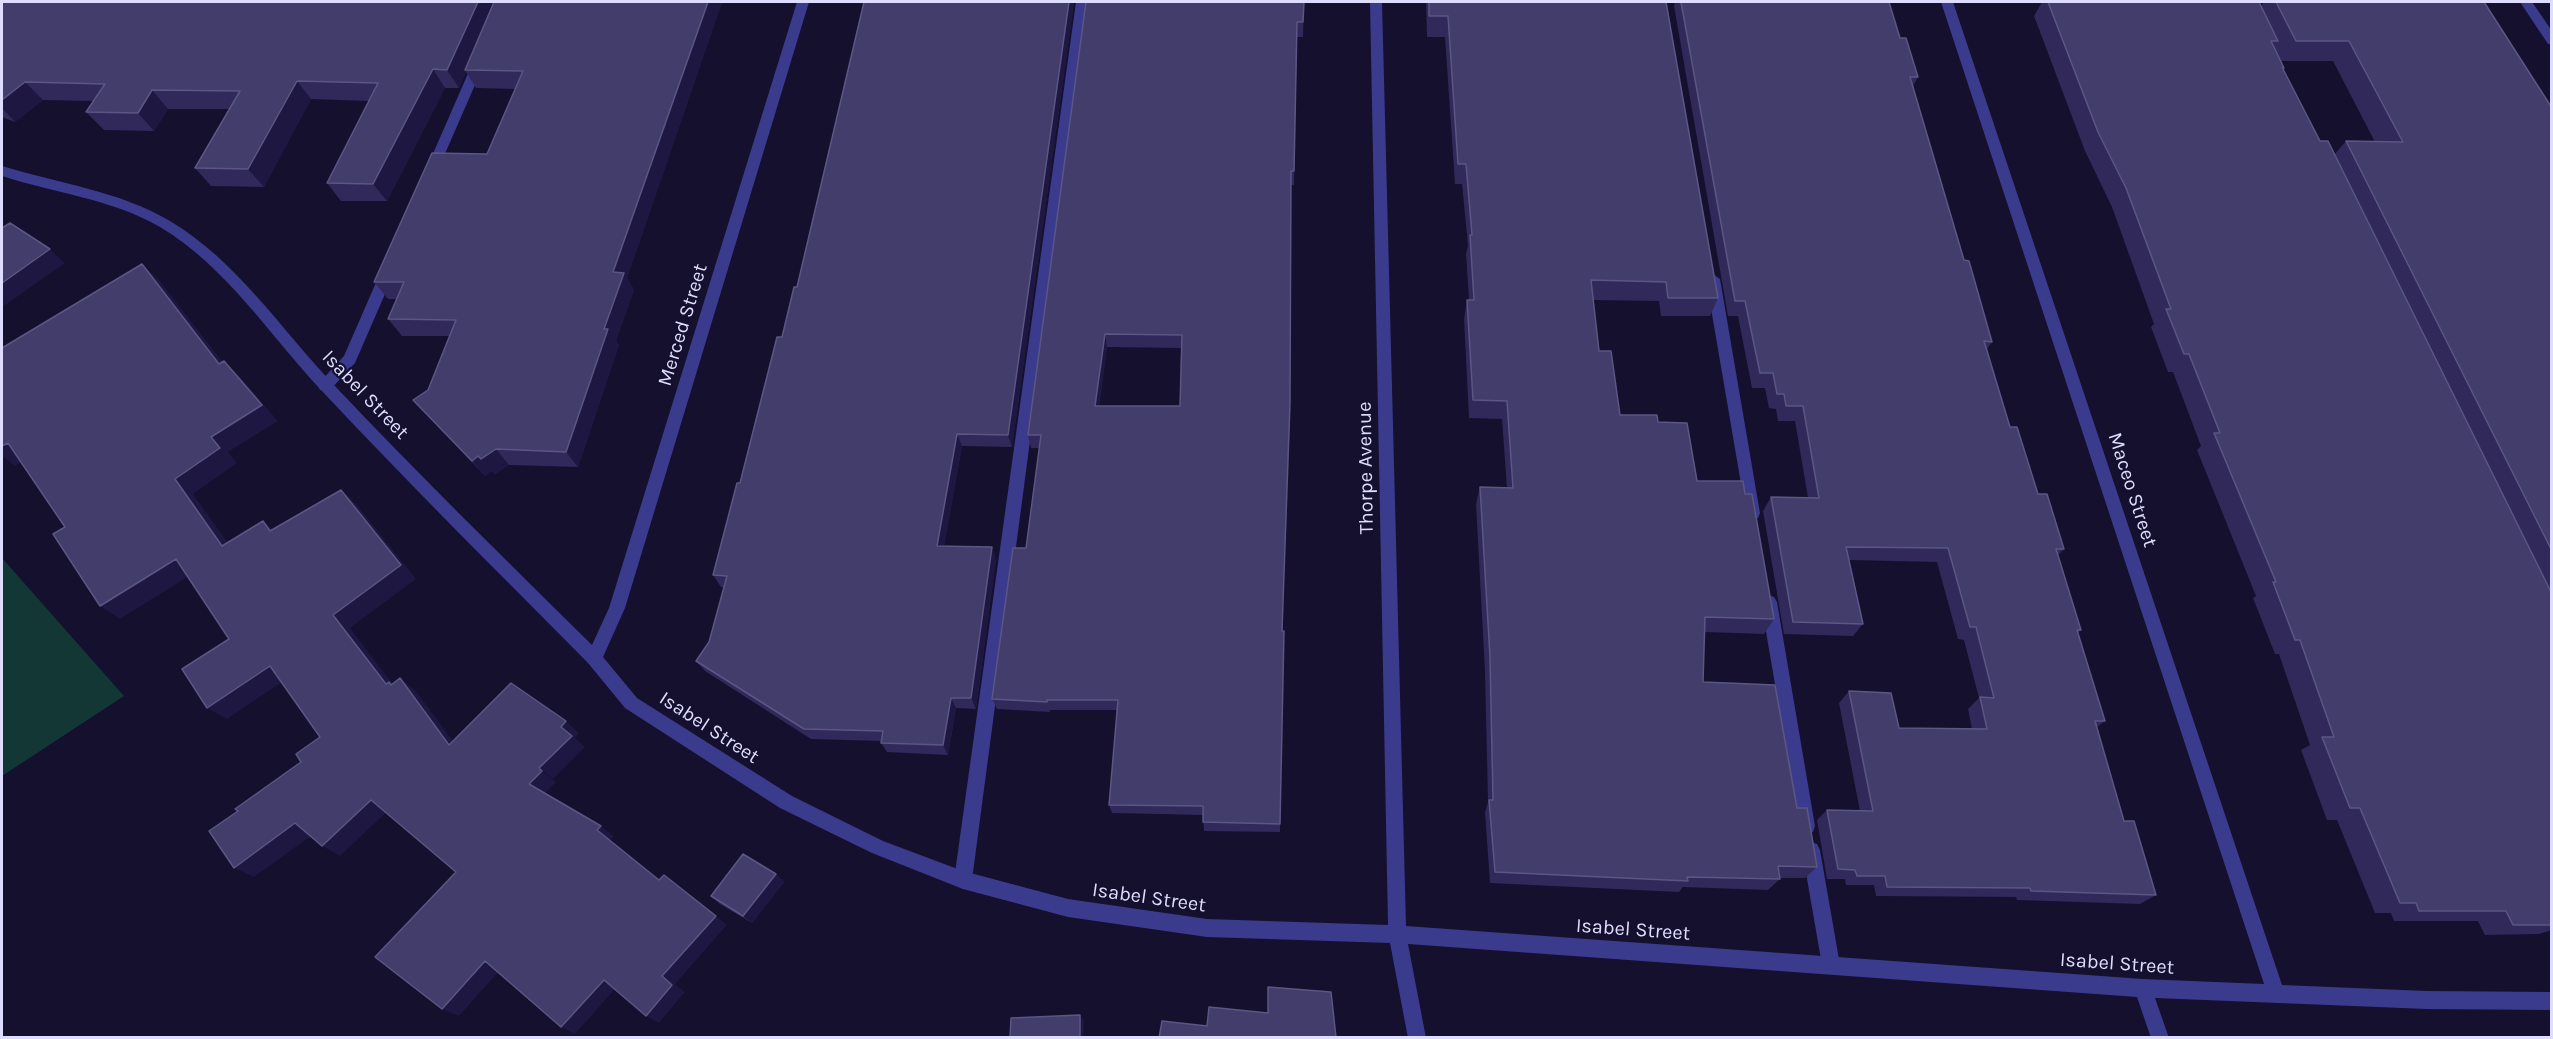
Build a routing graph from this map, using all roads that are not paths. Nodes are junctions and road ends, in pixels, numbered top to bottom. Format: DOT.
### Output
graph roads {
  1 [pos="803,2"];
  2 [pos="1083,2"];
  3 [pos="1376,2"];
  4 [pos="1947,2"];
  5 [pos="2526,2"];
  6 [pos="2552,41"];
  7 [pos="486,45"];
  8 [pos="2,171"];
  9 [pos="425,186"];
  10 [pos="1710,260"];
  11 [pos="393,261"];
  12 [pos="325,386"];
  13 [pos="1756,530"];
  14 [pos="1766,589"];
  15 [pos="594,658"];
  16 [pos="963,880"];
  17 [pos="1397,934"];
  18 [pos="1831,965"];
  19 [pos="2143,988"];
  20 [pos="2276,993"];
  21 [pos="2552,1001"];
  22 [pos="1417,1038"];
  23 [pos="2160,1038"];
  1 -- 15 [label="street, Merced Street"];
  2 -- 16 [label="street"];
  3 -- 17 [label="street, Thorpe Avenue"];
  4 -- 20 [label="street, Maceo Street"];
  5 -- 6 [label="street"];
  7 -- 9 [label="street"];
  8 -- 12 [label="street, Isabel Street"];
  10 -- 13 [label="street"];
  11 -- 12 [label="street"];
  12 -- 15 [label="street, Isabel Street"];
  14 -- 18 [label="street"];
  15 -- 16 [label="street, Isabel Street"];
  16 -- 17 [label="street, Isabel Street"];
  17 -- 18 [label="street, Isabel Street"];
  17 -- 22 [label="street, Thorpe Avenue"];
  18 -- 19 [label="street, Isabel Street"];
  19 -- 20 [label="street, Isabel Street"];
  19 -- 23 [label="street"];
  20 -- 21 [label="street, Isabel Street"];
}
